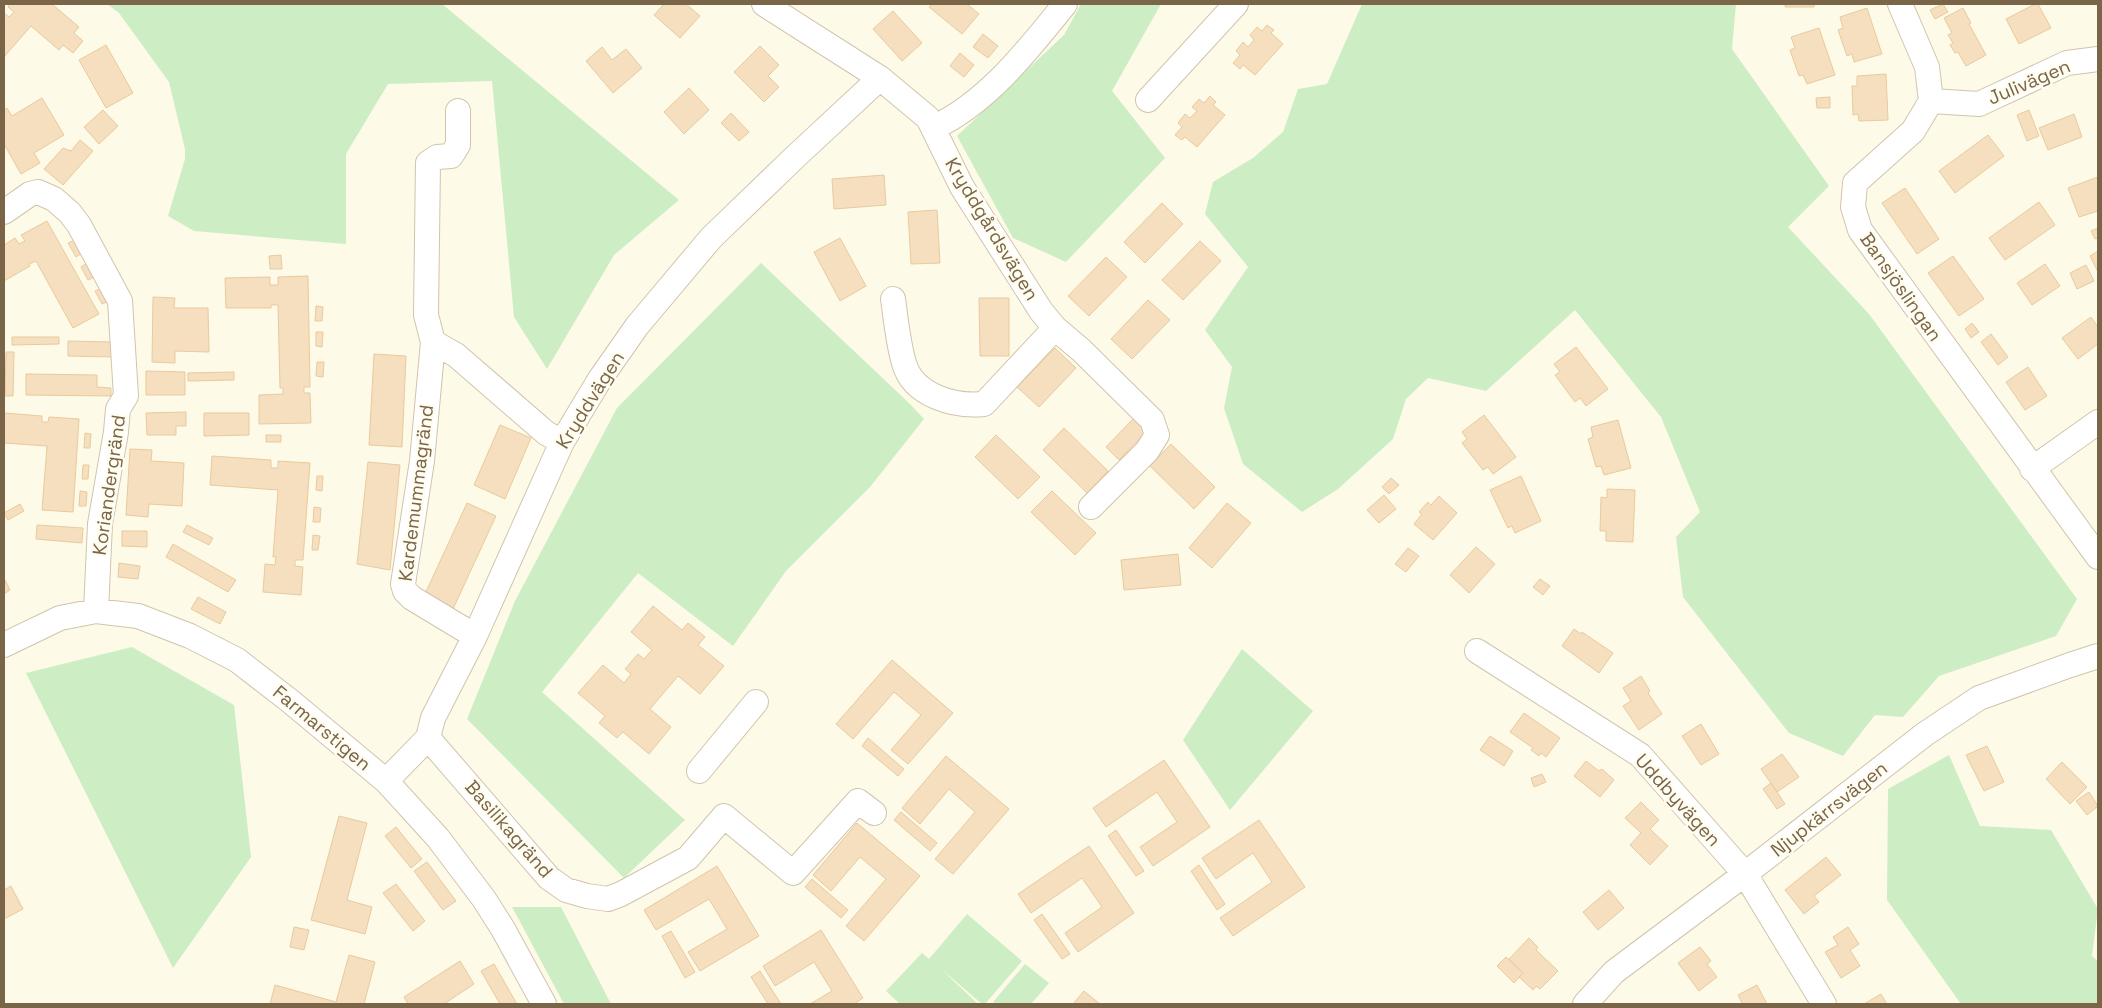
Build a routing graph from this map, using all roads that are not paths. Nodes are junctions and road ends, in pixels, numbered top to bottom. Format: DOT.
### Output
graph roads {
  1 [pos="764,4"];
  2 [pos="1065,4"];
  3 [pos="1236,4"];
  4 [pos="1900,4"];
  5 [pos="2098,59"];
  6 [pos="880,78"];
  7 [pos="1148,100"];
  8 [pos="1931,101"];
  9 [pos="458,111"];
  10 [pos="932,128"];
  11 [pos="4,212"];
  12 [pos="893,298"];
  13 [pos="1055,328"];
  14 [pos="433,342"];
  15 [pos="2098,422"];
  16 [pos="562,442"];
  17 [pos="2032,469"];
  18 [pos="1091,507"];
  19 [pos="2098,557"];
  20 [pos="96,612"];
  21 [pos="475,636"];
  22 [pos="4,645"];
  23 [pos="1477,651"];
  24 [pos="2098,656"];
  25 [pos="756,702"];
  26 [pos="428,738"];
  27 [pos="699,771"];
  28 [pos="386,781"];
  29 [pos="874,813"];
  30 [pos="1745,874"];
  31 [pos="544,1004"];
  32 [pos="1585,1004"];
  33 [pos="1824,1004"];
  1 -- 6 [label="street"];
  2 -- 10 [label="street"];
  3 -- 7 [label="street"];
  4 -- 8 [label="street"];
  5 -- 8 [label="street, Julivägen"];
  6 -- 10 [label="street"];
  6 -- 16 [label="street, Kryddvägen"];
  8 -- 17 [label="street, Bansjöslingan"];
  9 -- 14 [label="street, Kardemummagränd"];
  10 -- 13 [label="street, Kryddgårdsvägen"];
  11 -- 20 [label="street, Koriandergränd"];
  12 -- 13 [label="street"];
  13 -- 18 [label="street, Kryddgårdsvägen"];
  14 -- 16 [label="street"];
  14 -- 21 [label="street, Kardemummagränd"];
  15 -- 17 [label="street"];
  16 -- 21 [label="street, Kryddvägen"];
  17 -- 19 [label="street, Bansjöslingan"];
  20 -- 22 [label="street, Farmarstigen"];
  20 -- 28 [label="street, Farmarstigen"];
  21 -- 26 [label="street, Kryddvägen"];
  23 -- 30 [label="street, Uddbyvägen"];
  24 -- 30 [label="street, Njupkärrsvägen"];
  25 -- 27 [label="street"];
  26 -- 28 [label="street, Kryddvägen"];
  26 -- 29 [label="street, Basilikagränd"];
  28 -- 31 [label="street, Farmarstigen"];
  30 -- 32 [label="street, Njupkärrsvägen"];
  30 -- 33 [label="street, Uddbyvägen"];
}
